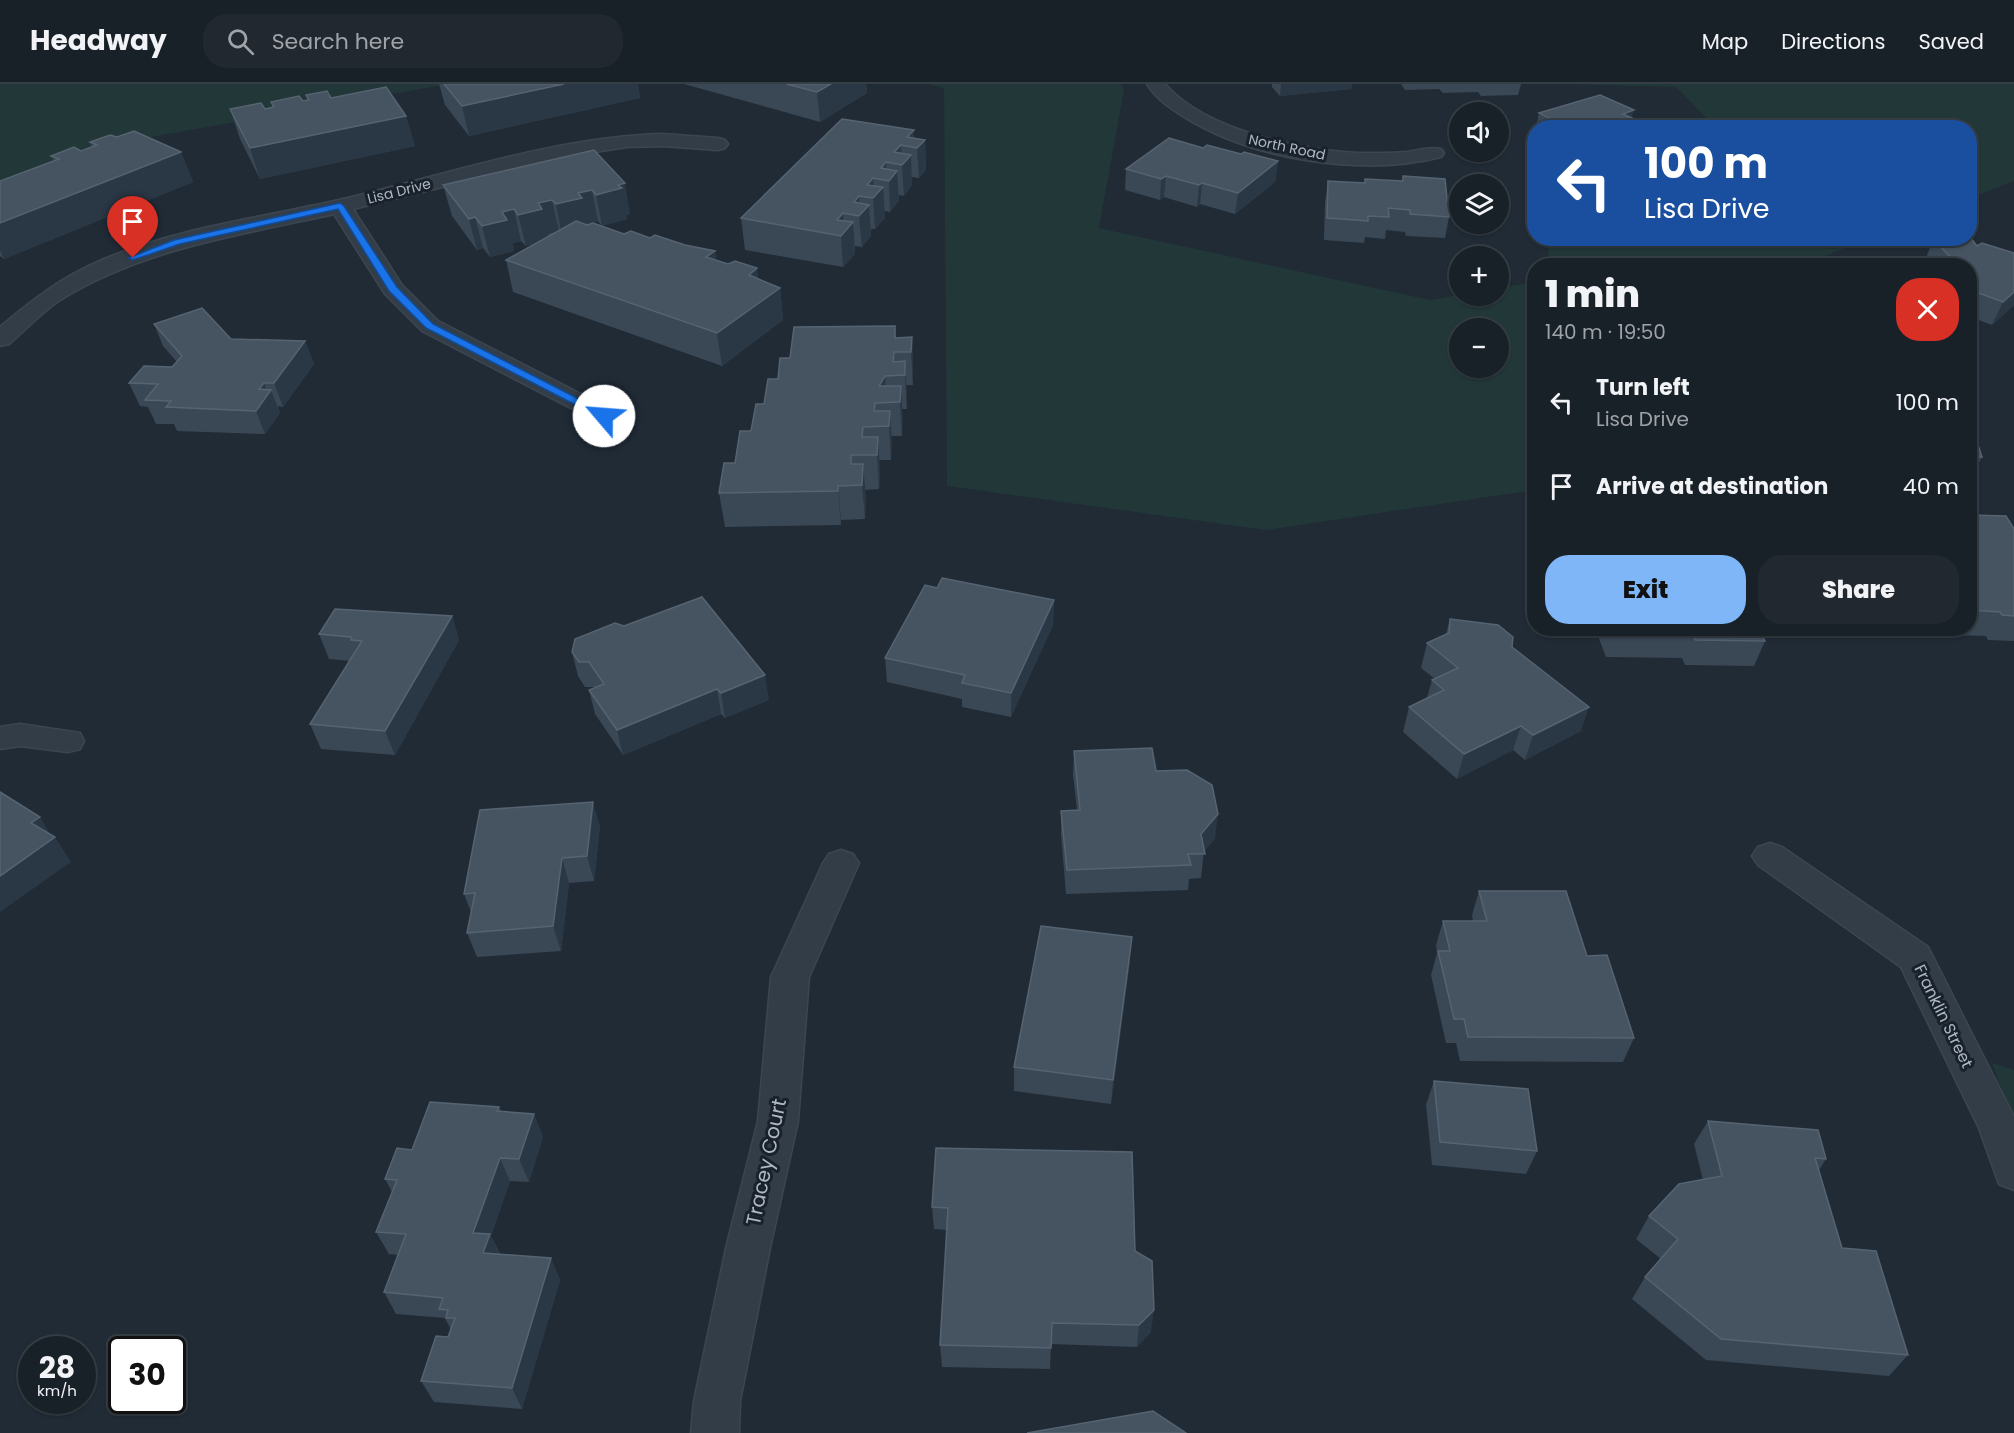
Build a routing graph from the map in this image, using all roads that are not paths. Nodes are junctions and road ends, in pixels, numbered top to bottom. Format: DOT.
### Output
graph roads {
  1 [pos="1155,84"];
  2 [pos="718,144"];
  3 [pos="1434,153"];
  4 [pos="340,206"];
  5 [pos="0,339"];
  6 [pos="604,416"];
  7 [pos="0,738"];
  8 [pos="68,741"];
  9 [pos="1770,856"];
  10 [pos="841,863"];
  11 [pos="2014,1171"];
  12 [pos="715,1433"];
  1 -- 3 [label="street, North Road"];
  2 -- 4 [label="street, Lisa Drive"];
  4 -- 5 [label="street, Lisa Drive"];
  4 -- 6 [label="street"];
  7 -- 8 [label="street"];
  9 -- 11 [label="street, Franklin Street"];
  10 -- 12 [label="street, Tracey Court"];
}
